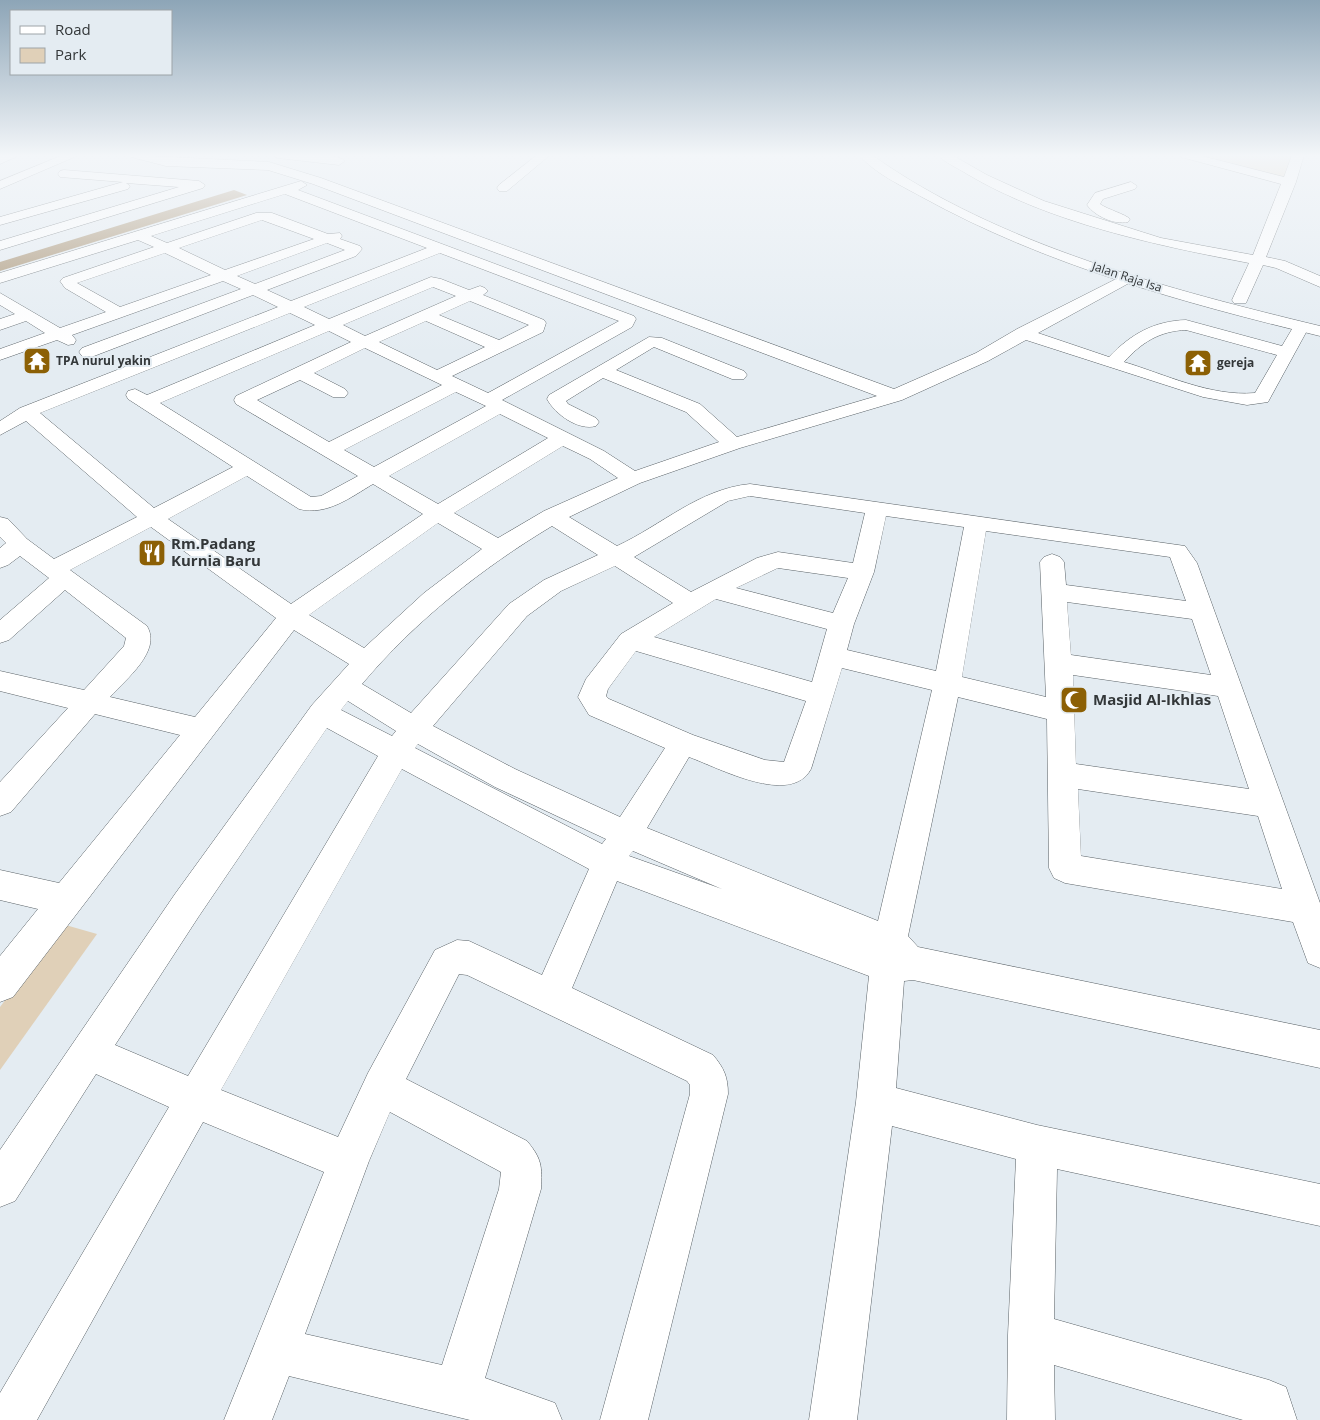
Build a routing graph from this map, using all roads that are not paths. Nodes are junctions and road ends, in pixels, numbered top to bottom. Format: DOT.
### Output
graph roads {
  1 [pos="182,221"];
  2 [pos="245,221"];
  3 [pos="282,221"];
  4 [pos="371,221"];
  5 [pos="427,221"];
  6 [pos="979,221"];
  7 [pos="1012,221"];
  8 [pos="1093,221"];
  9 [pos="1131,221"];
  10 [pos="1274,221"];
  11 [pos="80,222"];
  12 [pos="139,235"];
  13 [pos="329,238"];
  14 [pos="0,246"];
  15 [pos="1182,246"];
  16 [pos="168,248"];
  17 [pos="440,248"];
  18 [pos="1258,259"];
  19 [pos="224,275"];
  20 [pos="514,276"];
  21 [pos="0,278"];
  22 [pos="1126,279"];
  23 [pos="1320,282"];
  24 [pos="253,290"];
  25 [pos="470,295"];
  26 [pos="0,298"];
  27 [pos="1235,304"];
  28 [pos="293,306"];
  29 [pos="118,312"];
  30 [pos="28,315"];
  31 [pos="425,315"];
  32 [pos="1320,319"];
  33 [pos="331,324"];
  34 [pos="0,325"];
  35 [pos="1301,326"];
  36 [pos="1320,331"];
  37 [pos="58,333"];
  38 [pos="1023,333"];
  39 [pos="364,342"];
  40 [pos="498,346"];
  41 [pos="88,352"];
  42 [pos="1286,352"];
  43 [pos="0,356"];
  44 [pos="1112,364"];
  45 [pos="603,371"];
  46 [pos="302,373"];
  47 [pos="738,375"];
  48 [pos="118,376"];
  49 [pos="436,377"];
  50 [pos="456,385"];
  51 [pos="339,393"];
  52 [pos="895,396"];
  53 [pos="146,402"];
  54 [pos="495,403"];
  55 [pos="27,412"];
  56 [pos="589,422"];
  57 [pos="0,429"];
  58 [pos="563,437"];
  59 [pos="733,444"];
  60 [pos="328,450"];
  61 [pos="248,468"];
  62 [pos="374,477"];
  63 [pos="633,479"];
  64 [pos="877,509"];
  65 [pos="438,514"];
  66 [pos="552,516"];
  67 [pos="152,518"];
  68 [pos="0,524"];
  69 [pos="976,524"];
  70 [pos="19,544"];
  71 [pos="498,548"];
  72 [pos="616,557"];
  73 [pos="0,560"];
  74 [pos="1052,562"];
  75 [pos="862,572"];
  76 [pos="58,574"];
  77 [pos="713,590"];
  78 [pos="1053,592"];
  79 [pos="691,603"];
  80 [pos="1202,612"];
  81 [pos="291,616"];
  82 [pos="841,624"];
  83 [pos="0,634"];
  84 [pos="630,640"];
  85 [pos="832,656"];
  86 [pos="366,662"];
  87 [pos="1059,663"];
  88 [pos="0,681"];
  89 [pos="947,685"];
  90 [pos="344,686"];
  91 [pos="1230,688"];
  92 [pos="822,694"];
  93 [pos="91,703"];
  94 [pos="1059,711"];
  95 [pos="322,713"];
  96 [pos="202,729"];
  97 [pos="404,740"];
  98 [pos="684,743"];
  99 [pos="1061,774"];
  100 [pos="6,789"];
  101 [pos="1268,805"];
  102 [pos="627,836"];
  103 [pos="608,863"];
  104 [pos="0,884"];
  105 [pos="65,900"];
  106 [pos="1306,909"];
  107 [pos="1320,951"];
  108 [pos="898,957"];
  109 [pos="0,984"];
  110 [pos="551,996"];
  111 [pos="1320,1049"];
  112 [pos="89,1052"];
  113 [pos="382,1087"];
  114 [pos="194,1098"];
  115 [pos="875,1102"];
  116 [pos="1037,1145"];
  117 [pos="348,1162"];
  118 [pos="0,1186"];
  119 [pos="1320,1205"];
  120 [pos="1031,1334"];
  121 [pos="277,1350"];
  122 [pos="457,1392"];
  123 [pos="11,1420"];
  124 [pos="248,1420"];
  125 [pos="538,1420"];
  126 [pos="624,1420"];
  127 [pos="833,1420"];
  128 [pos="1031,1420"];
  129 [pos="1272,1420"];
  1 -- 12 [label="street"];
  2 -- 16 [label="street"];
  3 -- 13 [label="street"];
  4 -- 13 [label="street"];
  4 -- 17 [label="street"];
  5 -- 52 [label="street"];
  6 -- 22 [label="street, Jalan Raja Isa"];
  7 -- 27 [label="street, Jalan Raja Isa"];
  8 -- 15 [label="street"];
  9 -- 15 [label="street"];
  10 -- 18 [label="street"];
  11 -- 14 [label="street"];
  12 -- 16 [label="street"];
  12 -- 21 [label="street"];
  13 -- 19 [label="street"];
  13 -- 24 [label="street"];
  15 -- 18 [label="street"];
  16 -- 19 [label="street"];
  16 -- 29 [label="street"];
  17 -- 20 [label="street"];
  17 -- 28 [label="street"];
  18 -- 23 [label="street"];
  18 -- 27 [label="street"];
  19 -- 24 [label="street"];
  19 -- 29 [label="street"];
  20 -- 25 [label="street"];
  20 -- 54 [label="street"];
  22 -- 27 [label="street, Jalan Raja Isa"];
  22 -- 38 [label="street"];
  24 -- 28 [label="street"];
  24 -- 41 [label="street"];
  25 -- 31 [label="street"];
  25 -- 33 [label="street"];
  25 -- 40 [label="street"];
  26 -- 30 [label="street"];
  27 -- 32 [label="street, Jalan Raja Isa"];
  27 -- 35 [label="street, Jalan Raja Isa"];
  28 -- 33 [label="street"];
  28 -- 48 [label="street"];
  29 -- 37 [label="street"];
  30 -- 34 [label="street"];
  30 -- 37 [label="street"];
  31 -- 39 [label="street"];
  31 -- 40 [label="street"];
  33 -- 39 [label="street"];
  33 -- 53 [label="street"];
  35 -- 36 [label="street, Jalan Raja Isa"];
  35 -- 42 [label="street"];
  37 -- 41 [label="street"];
  37 -- 43 [label="street"];
  38 -- 44 [label="street"];
  38 -- 52 [label="street"];
  39 -- 46 [label="street"];
  39 -- 49 [label="street"];
  40 -- 49 [label="street"];
  41 -- 48 [label="street"];
  42 -- 44 [label="street"];
  42 -- 44 [label="street"];
  45 -- 47 [label="street"];
  45 -- 56 [label="street"];
  45 -- 59 [label="street"];
  46 -- 51 [label="street"];
  46 -- 60 [label="street"];
  48 -- 53 [label="street"];
  48 -- 55 [label="street"];
  49 -- 50 [label="street"];
  50 -- 54 [label="street"];
  50 -- 60 [label="street"];
  52 -- 59 [label="street"];
  53 -- 61 [label="street"];
  54 -- 58 [label="street"];
  54 -- 62 [label="street"];
  55 -- 57 [label="street"];
  55 -- 67 [label="street"];
  58 -- 63 [label="street"];
  58 -- 65 [label="street"];
  59 -- 63 [label="street"];
  60 -- 62 [label="street"];
  61 -- 62 [label="street"];
  61 -- 67 [label="street"];
  62 -- 65 [label="street"];
  63 -- 66 [label="street"];
  64 -- 69 [label="street"];
  64 -- 72 [label="street"];
  64 -- 75 [label="street"];
  65 -- 71 [label="street"];
  65 -- 81 [label="street"];
  66 -- 71 [label="street"];
  66 -- 72 [label="street"];
  67 -- 76 [label="street"];
  67 -- 81 [label="street"];
  68 -- 70 [label="street"];
  69 -- 80 [label="street"];
  69 -- 89 [label="street"];
  70 -- 73 [label="street"];
  70 -- 76 [label="street"];
  71 -- 86 [label="street"];
  72 -- 79 [label="street"];
  72 -- 97 [label="street"];
  74 -- 78 [label="street"];
  75 -- 77 [label="street"];
  75 -- 82 [label="street"];
  76 -- 83 [label="street"];
  76 -- 93 [label="street"];
  77 -- 79 [label="street"];
  77 -- 82 [label="street"];
  78 -- 80 [label="street"];
  78 -- 87 [label="street"];
  79 -- 84 [label="street"];
  80 -- 91 [label="street"];
  81 -- 86 [label="street"];
  81 -- 96 [label="street"];
  82 -- 85 [label="street"];
  84 -- 92 [label="street"];
  84 -- 98 [label="street"];
  85 -- 89 [label="street"];
  85 -- 92 [label="street"];
  86 -- 90 [label="street"];
  87 -- 91 [label="street"];
  87 -- 94 [label="street"];
  88 -- 93 [label="street"];
  89 -- 94 [label="street"];
  89 -- 108 [label="street"];
  90 -- 95 [label="street"];
  90 -- 97 [label="street"];
  91 -- 101 [label="street"];
  92 -- 98 [label="street"];
  93 -- 96 [label="street"];
  93 -- 100 [label="street"];
  94 -- 99 [label="street"];
  95 -- 97 [label="street"];
  95 -- 112 [label="street"];
  96 -- 105 [label="street"];
  97 -- 102 [label="street"];
  97 -- 103 [label="street"];
  97 -- 114 [label="street"];
  98 -- 102 [label="street"];
  99 -- 101 [label="street"];
  99 -- 106 [label="street"];
  101 -- 106 [label="street"];
  102 -- 103 [label="street"];
  102 -- 108 [label="street"];
  103 -- 108 [label="street"];
  103 -- 110 [label="street"];
  104 -- 105 [label="street"];
  105 -- 109 [label="street"];
  106 -- 107 [label="street"];
  108 -- 111 [label="street"];
  108 -- 115 [label="street"];
  110 -- 113 [label="street"];
  110 -- 126 [label="street"];
  112 -- 114 [label="street"];
  112 -- 118 [label="street"];
  113 -- 117 [label="street"];
  113 -- 122 [label="street"];
  114 -- 117 [label="street"];
  114 -- 123 [label="street"];
  115 -- 116 [label="street"];
  115 -- 127 [label="street"];
  116 -- 119 [label="street"];
  116 -- 120 [label="street"];
  117 -- 121 [label="street"];
  120 -- 128 [label="street"];
  120 -- 129 [label="street"];
  121 -- 122 [label="street"];
  121 -- 124 [label="street"];
  122 -- 125 [label="street"];
}
